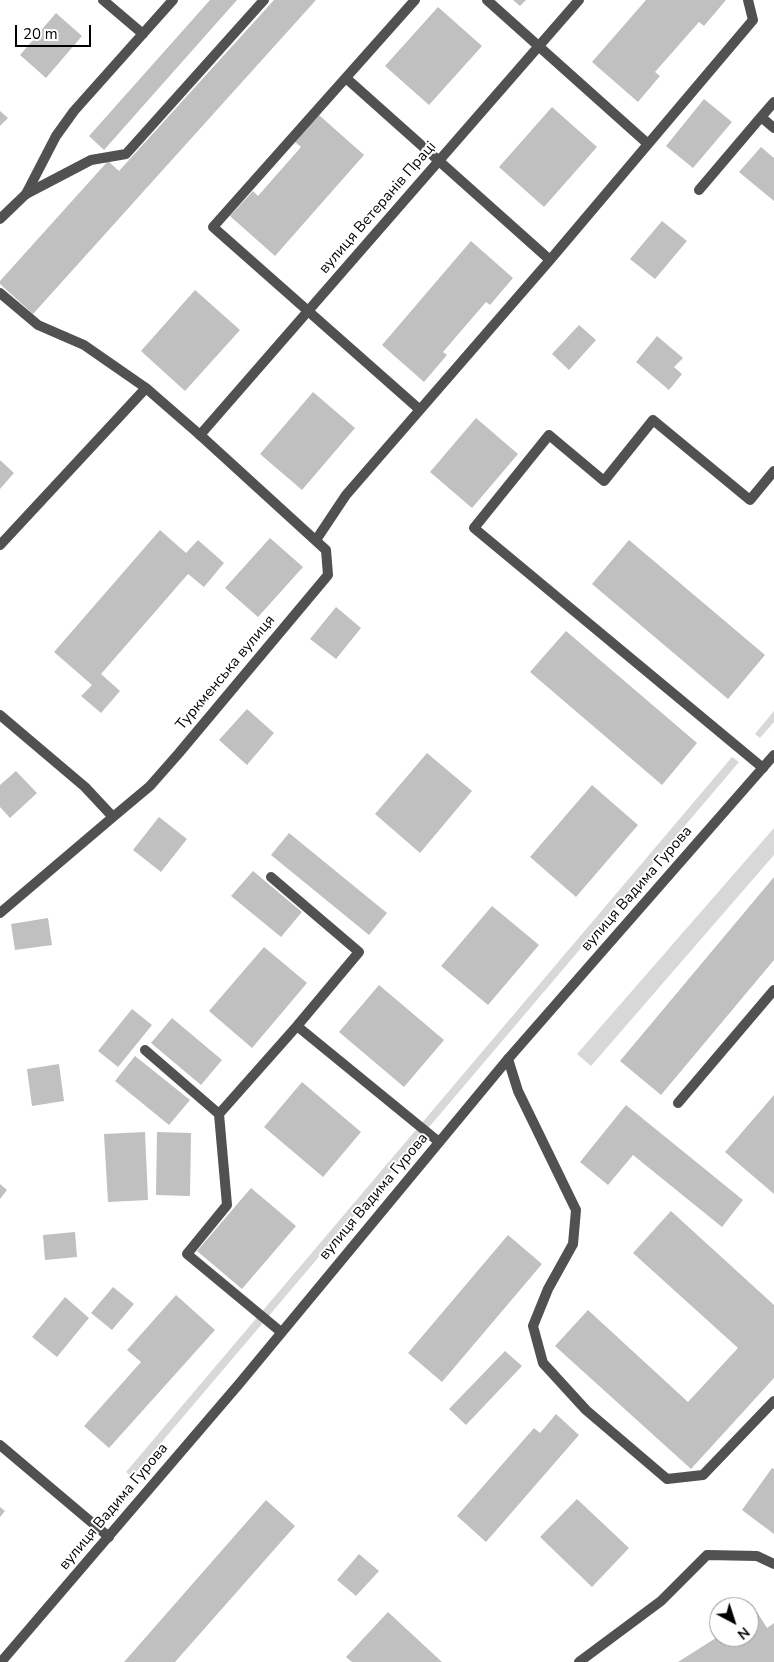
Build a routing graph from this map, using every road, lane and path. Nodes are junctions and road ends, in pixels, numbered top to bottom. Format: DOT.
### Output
graph roads {
  1 [pos="104,0"];
  2 [pos="173,0"];
  3 [pos="264,0"];
  4 [pos="415,0"];
  5 [pos="487,0"];
  6 [pos="579,0"];
  7 [pos="748,0"];
  8 [pos="143,34"];
  9 [pos="539,46"];
  10 [pos="346,78"];
  11 [pos="774,102"];
  12 [pos="761,117"];
  13 [pos="774,128"];
  14 [pos="648,144"];
  15 [pos="439,161"];
  16 [pos="700,190"];
  17 [pos="26,194"];
  18 [pos="0,219"];
  19 [pos="550,260"];
  20 [pos="0,293"];
  21 [pos="308,311"];
  22 [pos="146,388"];
  23 [pos="419,409"];
  24 [pos="200,435"];
  25 [pos="774,471"];
  26 [pos="316,540"];
  27 [pos="0,545"];
  28 [pos="0,715"];
  29 [pos="774,756"];
  30 [pos="763,768"];
  31 [pos="114,817"];
  32 [pos="271,877"];
  33 [pos="0,913"];
  34 [pos="774,990"];
  35 [pos="297,1026"];
  36 [pos="144,1050"];
  37 [pos="508,1059"];
  38 [pos="678,1103"];
  39 [pos="219,1114"];
  40 [pos="439,1142"];
  41 [pos="281,1332"];
  42 [pos="774,1401"];
  43 [pos="0,1445"];
  44 [pos="109,1537"];
  45 [pos="774,1564"];
  46 [pos="1,1662"];
  47 [pos="579,1662"];
  1 -- 8 [label="street"];
  2 -- 8 [label="street"];
  3 -- 17 [label="street"];
  4 -- 10 [label="street"];
  5 -- 9 [label="street"];
  6 -- 9 [label="street, вулиця Ветеранів Праці"];
  7 -- 14 [label="street"];
  8 -- 17 [label="street"];
  9 -- 14 [label="street"];
  9 -- 15 [label="street, вулиця Ветеранів Праці"];
  10 -- 15 [label="street"];
  10 -- 21 [label="street"];
  11 -- 12 [label="street"];
  12 -- 13 [label="street"];
  12 -- 16 [label="street"];
  14 -- 19 [label="street"];
  15 -- 19 [label="street"];
  15 -- 21 [label="street, вулиця Ветеранів Праці"];
  17 -- 18 [label="street"];
  19 -- 23 [label="street"];
  20 -- 22 [label="street, Туркменська вулиця"];
  21 -- 23 [label="street"];
  21 -- 24 [label="street, вулиця Ветеранів Праці"];
  22 -- 24 [label="street, Туркменська вулиця"];
  22 -- 27 [label="street"];
  23 -- 26 [label="street"];
  24 -- 26 [label="street, Туркменська вулиця"];
  25 -- 30 [label="street"];
  26 -- 31 [label="street, Туркменська вулиця"];
  28 -- 31 [label="street"];
  29 -- 30 [label="street, вулиця Вадима Гурова"];
  30 -- 37 [label="street, вулиця Вадима Гурова"];
  31 -- 33 [label="street, Туркменська вулиця"];
  32 -- 35 [label="street"];
  34 -- 38 [label="street"];
  35 -- 39 [label="street"];
  35 -- 40 [label="street"];
  36 -- 39 [label="street"];
  37 -- 40 [label="street, вулиця Вадима Гурова"];
  37 -- 42 [label="street"];
  39 -- 41 [label="street"];
  40 -- 41 [label="street, вулиця Вадима Гурова"];
  41 -- 44 [label="street, вулиця Вадима Гурова"];
  43 -- 44 [label="street"];
  44 -- 46 [label="street, вулиця Вадима Гурова"];
  45 -- 47 [label="street"];
}
